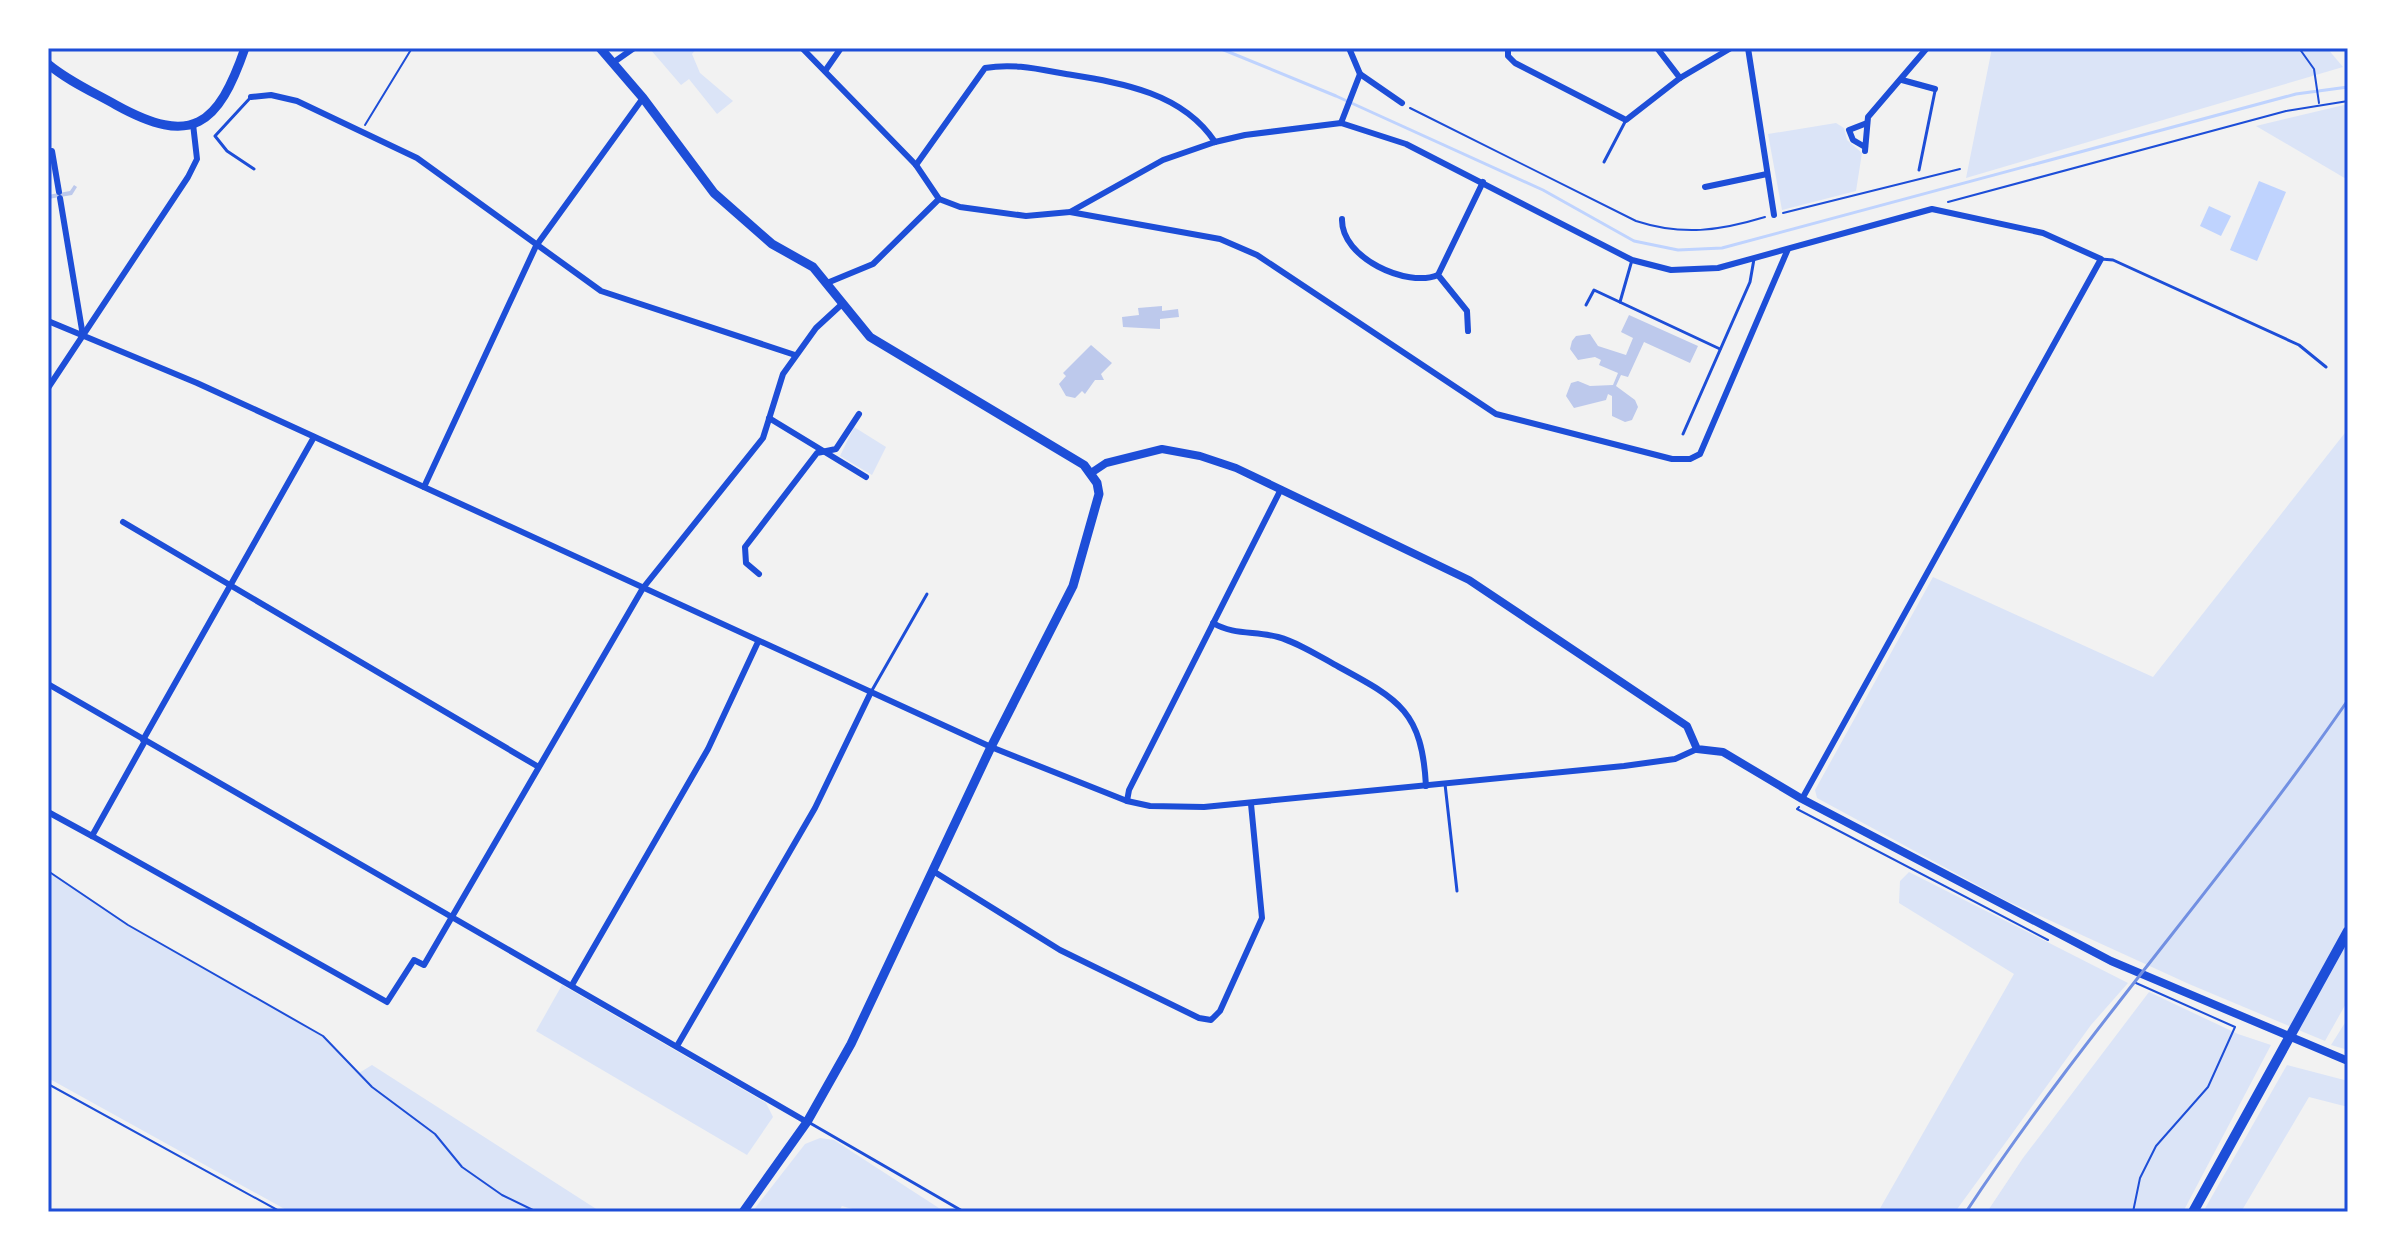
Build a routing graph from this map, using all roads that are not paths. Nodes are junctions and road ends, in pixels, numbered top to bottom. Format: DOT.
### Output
graph roads {
  1 [pos="245,48"];
  2 [pos="600,48"];
  3 [pos="634,48"];
  4 [pos="802,48"];
  5 [pos="841,48"];
  6 [pos="1349,48"];
  7 [pos="1508,48"];
  8 [pos="1657,48"];
  9 [pos="1731,48"];
  10 [pos="1748,48"];
  11 [pos="1927,48"];
  12 [pos="614,62"];
  13 [pos="48,64"];
  14 [pos="825,71"];
  15 [pos="1360,74"];
  16 [pos="1680,78"];
  17 [pos="1902,80"];
  18 [pos="1935,89"];
  19 [pos="251,97"];
  20 [pos="643,98"];
  21 [pos="1402,103"];
  22 [pos="1626,120"];
  23 [pos="1341,123"];
  24 [pos="1867,123"];
  25 [pos="193,124"];
  26 [pos="1215,142"];
  27 [pos="52,151"];
  28 [pos="1604,162"];
  29 [pos="916,165"];
  30 [pos="254,169"];
  31 [pos="1919,170"];
  32 [pos="1767,174"];
  33 [pos="1483,182"];
  34 [pos="1705,187"];
  35 [pos="939,199"];
  36 [pos="1070,212"];
  37 [pos="1774,215"];
  38 [pos="1342,219"];
  39 [pos="536,246"];
  40 [pos="1788,249"];
  41 [pos="1754,259"];
  42 [pos="2101,259"];
  43 [pos="1632,260"];
  44 [pos="1438,275"];
  45 [pos="827,283"];
  46 [pos="1620,302"];
  47 [pos="841,305"];
  48 [pos="1586,305"];
  49 [pos="48,321"];
  50 [pos="1468,331"];
  51 [pos="83,336"];
  52 [pos="1720,349"];
  53 [pos="795,355"];
  54 [pos="2326,367"];
  55 [pos="48,388"];
  56 [pos="859,414"];
  57 [pos="769,418"];
  58 [pos="1683,434"];
  59 [pos="314,437"];
  60 [pos="828,453"];
  61 [pos="1091,473"];
  62 [pos="866,477"];
  63 [pos="424,487"];
  64 [pos="1282,488"];
  65 [pos="123,522"];
  66 [pos="759,574"];
  67 [pos="229,584"];
  68 [pos="643,588"];
  69 [pos="927,594"];
  70 [pos="1213,623"];
  71 [pos="758,642"];
  72 [pos="48,684"];
  73 [pos="871,692"];
  74 [pos="144,740"];
  75 [pos="991,747"];
  76 [pos="1697,749"];
  77 [pos="537,766"];
  78 [pos="1445,784"];
  79 [pos="1426,786"];
  80 [pos="1802,799"];
  81 [pos="1127,801"];
  82 [pos="1251,804"];
  83 [pos="48,812"];
  84 [pos="92,836"];
  85 [pos="933,871"];
  86 [pos="1457,891"];
  87 [pos="452,919"];
  88 [pos="2348,931"];
  89 [pos="572,985"];
  90 [pos="677,1046"];
  91 [pos="2348,1061"];
  92 [pos="807,1122"];
  93 [pos="2193,1210"];
  94 [pos="743,1212"];
  95 [pos="964,1212"];
  1 -- 25 [label="main road"];
  2 -- 12 [label="main road"];
  3 -- 12 [label="street"];
  4 -- 14 [label="street"];
  5 -- 14 [label="street"];
  6 -- 15 [label="street"];
  7 -- 22 [label="street"];
  8 -- 16 [label="street"];
  9 -- 16 [label="street"];
  10 -- 32 [label="street"];
  11 -- 17 [label="street"];
  12 -- 20 [label="main road"];
  13 -- 25 [label="main road"];
  14 -- 29 [label="street"];
  15 -- 21 [label="street"];
  15 -- 23 [label="street"];
  16 -- 22 [label="street"];
  17 -- 18 [label="street"];
  17 -- 24 [label="street"];
  18 -- 31 [label="lane"];
  19 -- 30 [label="lane"];
  19 -- 39 [label="street"];
  20 -- 39 [label="street"];
  20 -- 45 [label="main road"];
  22 -- 28 [label="lane"];
  23 -- 26 [label="street"];
  23 -- 33 [label="street"];
  24 -- 24 [label="street"];
  25 -- 51 [label="street"];
  26 -- 29 [label="street"];
  26 -- 36 [label="street"];
  27 -- 51 [label="street"];
  29 -- 35 [label="street"];
  32 -- 34 [label="street"];
  32 -- 37 [label="street"];
  33 -- 43 [label="street"];
  33 -- 44 [label="street"];
  35 -- 36 [label="street"];
  35 -- 45 [label="street"];
  36 -- 40 [label="street"];
  38 -- 44 [label="street"];
  39 -- 53 [label="street"];
  39 -- 63 [label="street"];
  40 -- 41 [label="street"];
  40 -- 42 [label="street"];
  41 -- 43 [label="street"];
  41 -- 52 [label="lane"];
  42 -- 54 [label="lane"];
  42 -- 80 [label="street"];
  43 -- 46 [label="lane"];
  44 -- 50 [label="street"];
  45 -- 47 [label="main road"];
  46 -- 48 [label="lane"];
  46 -- 52 [label="lane"];
  47 -- 53 [label="street"];
  47 -- 61 [label="main road"];
  49 -- 51 [label="street"];
  51 -- 55 [label="street"];
  51 -- 59 [label="street"];
  52 -- 58 [label="lane"];
  53 -- 57 [label="street"];
  56 -- 60 [label="street"];
  57 -- 60 [label="street"];
  57 -- 68 [label="street"];
  59 -- 63 [label="street"];
  59 -- 67 [label="street"];
  60 -- 62 [label="street"];
  60 -- 66 [label="street"];
  61 -- 64 [label="street"];
  61 -- 75 [label="main road"];
  63 -- 68 [label="street"];
  64 -- 70 [label="street"];
  64 -- 76 [label="street"];
  65 -- 67 [label="street"];
  67 -- 74 [label="street"];
  67 -- 77 [label="street"];
  68 -- 71 [label="street"];
  68 -- 77 [label="street"];
  69 -- 73 [label="lane"];
  70 -- 79 [label="street"];
  70 -- 81 [label="street"];
  71 -- 73 [label="street"];
  71 -- 89 [label="street"];
  72 -- 74 [label="street"];
  73 -- 75 [label="street"];
  73 -- 90 [label="street"];
  74 -- 84 [label="street"];
  74 -- 87 [label="street"];
  75 -- 81 [label="street"];
  75 -- 85 [label="main road"];
  76 -- 78 [label="street"];
  76 -- 80 [label="street"];
  77 -- 87 [label="street"];
  78 -- 79 [label="street"];
  78 -- 86 [label="lane"];
  79 -- 82 [label="street"];
  80 -- 91 [label="street"];
  81 -- 82 [label="street"];
  82 -- 85 [label="street"];
  83 -- 84 [label="street"];
  84 -- 87 [label="street"];
  85 -- 92 [label="main road"];
  87 -- 89 [label="street"];
  88 -- 93 [label="main road"];
  89 -- 90 [label="street"];
  90 -- 92 [label="street"];
  92 -- 94 [label="main road"];
  92 -- 95 [label="lane"];
}
